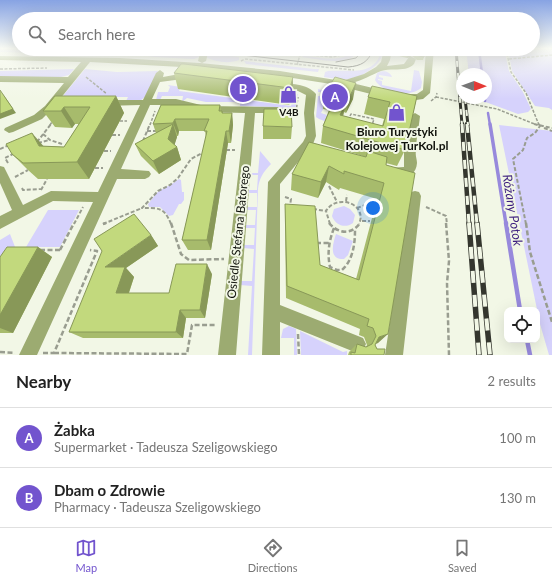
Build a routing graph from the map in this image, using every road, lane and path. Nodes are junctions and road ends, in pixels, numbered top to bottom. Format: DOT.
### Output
graph roads {
  1 [pos="82,66"];
  2 [pos="164,66"];
  3 [pos="199,66"];
  4 [pos="302,66"];
  5 [pos="381,66"];
  6 [pos="390,66"];
  7 [pos="407,66"];
  8 [pos="428,66"];
  9 [pos="510,66"];
  10 [pos="80,68"];
  11 [pos="361,69"];
  12 [pos="374,71"];
  13 [pos="201,76"];
  14 [pos="0,80"];
  15 [pos="70,80"];
  16 [pos="160,80"];
  17 [pos="342,83"];
  18 [pos="182,85"];
  19 [pos="270,85"];
  20 [pos="384,93"];
  21 [pos="109,96"];
  22 [pos="436,97"];
  23 [pos="97,103"];
  24 [pos="151,108"];
  25 [pos="250,109"];
  26 [pos="286,111"];
  27 [pos="161,113"];
  28 [pos="303,113"];
  29 [pos="415,116"];
  30 [pos="53,120"];
  31 [pos="348,121"];
  32 [pos="540,126"];
  33 [pos="376,129"];
  34 [pos="9,130"];
  35 [pos="147,130"];
  36 [pos="552,130"];
  37 [pos="158,131"];
  38 [pos="43,134"];
  39 [pos="50,140"];
  40 [pos="142,142"];
  41 [pos="149,142"];
  42 [pos="12,144"];
  43 [pos="62,144"];
  44 [pos="0,149"];
  45 [pos="225,150"];
  46 [pos="238,150"];
  47 [pos="207,151"];
  48 [pos="18,152"];
  49 [pos="4,167"];
  50 [pos="380,168"];
  51 [pos="28,170"];
  52 [pos="113,174"];
  53 [pos="145,174"];
  54 [pos="11,179"];
  55 [pos="329,186"];
  56 [pos="48,189"];
  57 [pos="347,195"];
  58 [pos="88,197"];
  59 [pos="102,197"];
  60 [pos="414,199"];
  61 [pos="346,201"];
  62 [pos="337,202"];
  63 [pos="376,202"];
  64 [pos="272,206"];
  65 [pos="295,207"];
  66 [pos="142,208"];
  67 [pos="310,208"];
  68 [pos="357,208"];
  69 [pos="326,211"];
  70 [pos="20,212"];
  71 [pos="362,221"];
  72 [pos="370,221"];
  73 [pos="0,223"];
  74 [pos="102,225"];
  75 [pos="334,228"];
  76 [pos="355,230"];
  77 [pos="316,243"];
  78 [pos="329,243"];
  79 [pos="38,250"];
  80 [pos="60,250"];
  81 [pos="78,250"];
  82 [pos="227,264"];
  83 [pos="338,270"];
  84 [pos="340,274"];
  85 [pos="271,310"];
  86 [pos="298,321"];
  87 [pos="552,322"];
  88 [pos="222,325"];
  89 [pos="357,344"];
  90 [pos="54,353"];
  91 [pos="28,355"];
  92 [pos="227,355"];
  93 [pos="271,355"];
  94 [pos="299,355"];
  95 [pos="394,355"];
  96 [pos="449,355"];
  1 -- 10 [label="street"];
  2 -- 16 [label="street"];
  3 -- 17 [label="street"];
  4 -- 11 [label="path"];
  5 -- 12 [label="street"];
  6 -- 12 [label="street"];
  7 -- 12 [label="street"];
  8 -- 20 [label="street"];
  9 -- 32 [label="path"];
  10 -- 15 [label="street"];
  10 -- 21 [label="path"];
  12 -- 17 [label="street"];
  12 -- 20 [label="street"];
  13 -- 16 [label="street"];
  14 -- 15 [label="street"];
  15 -- 34 [label="street"];
  16 -- 18 [label="street"];
  16 -- 24 [label="street"];
  17 -- 20 [label="street"];
  19 -- 64 [label="street"];
  22 -- 32 [label="path"];
  23 -- 24 [label="street"];
  24 -- 25 [label="street"];
  24 -- 27 [label="path"];
  24 -- 52 [label="street"];
  25 -- 26 [label="street"];
  25 -- 92 [label="street, Osiedle Stefana Batorego"];
  26 -- 28 [label="path"];
  29 -- 50 [label="street"];
  30 -- 38 [label="path"];
  31 -- 33 [label="path"];
  32 -- 36 [label="path"];
  32 -- 87 [label="path"];
  35 -- 37 [label="path"];
  38 -- 39 [label="path"];
  38 -- 39 [label="path"];
  39 -- 43 [label="path"];
  40 -- 41 [label="path"];
  42 -- 44 [label="path"];
  45 -- 46 [label="path"];
  47 -- 66 [label="path"];
  48 -- 49 [label="path"];
  49 -- 54 [label="street"];
  51 -- 54 [label="path"];
  52 -- 53 [label="street"];
  52 -- 59 [label="street"];
  54 -- 56 [label="path"];
  54 -- 70 [label="street"];
  55 -- 62 [label="path"];
  57 -- 61 [label="path"];
  58 -- 59 [label="street"];
  58 -- 70 [label="street"];
  58 -- 80 [label="path"];
  59 -- 81 [label="street"];
  60 -- 95 [label="street"];
  60 -- 96 [label="path"];
  61 -- 62 [label="path"];
  61 -- 68 [label="path"];
  62 -- 69 [label="path"];
  63 -- 68 [label="path"];
  64 -- 65 [label="path"];
  64 -- 85 [label="street"];
  66 -- 74 [label="path"];
  66 -- 82 [label="path"];
  67 -- 69 [label="path"];
  68 -- 71 [label="path"];
  69 -- 75 [label="path"];
  70 -- 73 [label="street"];
  71 -- 72 [label="path"];
  71 -- 76 [label="path"];
  75 -- 76 [label="path"];
  75 -- 78 [label="path"];
  76 -- 83 [label="path"];
  77 -- 78 [label="path"];
  78 -- 83 [label="path"];
  79 -- 80 [label="path"];
  80 -- 81 [label="path"];
  81 -- 91 [label="street"];
  83 -- 84 [label="path"];
  85 -- 86 [label="street"];
  85 -- 93 [label="street"];
  86 -- 89 [label="street"];
  86 -- 94 [label="path"];
  88 -- 90 [label="path"];
}
